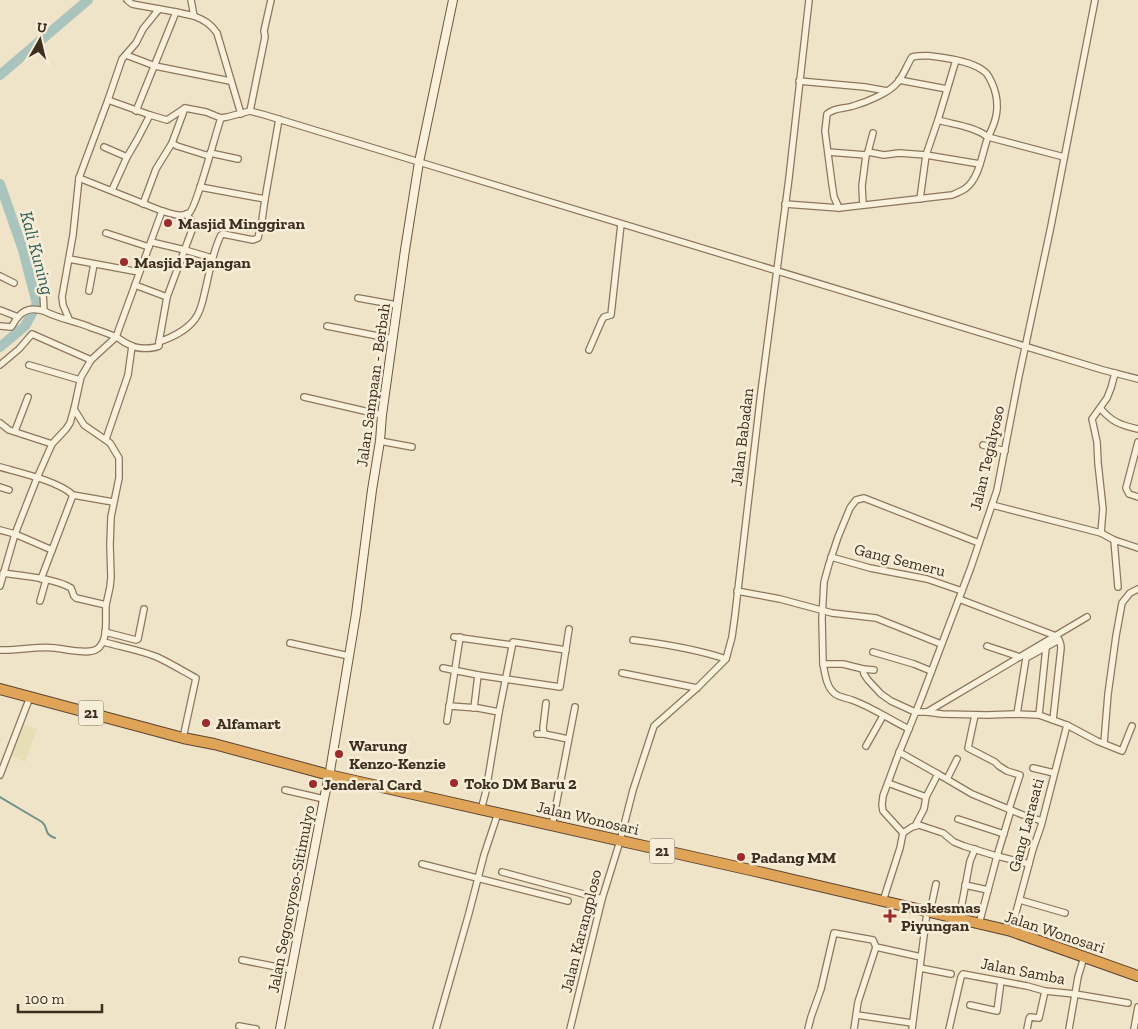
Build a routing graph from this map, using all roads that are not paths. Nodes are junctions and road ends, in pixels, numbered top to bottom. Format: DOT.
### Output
graph roads {
  1 [pos="127,0"];
  2 [pos="191,0"];
  3 [pos="271,0"];
  4 [pos="453,0"];
  5 [pos="809,0"];
  6 [pos="1095,0"];
  7 [pos="159,9"];
  8 [pos="176,12"];
  9 [pos="194,16"];
  10 [pos="126,55"];
  11 [pos="956,60"];
  12 [pos="155,66"];
  13 [pos="899,80"];
  14 [pos="230,81"];
  15 [pos="800,81"];
  16 [pos="947,89"];
  17 [pos="887,91"];
  18 [pos="108,100"];
  19 [pos="185,108"];
  20 [pos="136,110"];
  21 [pos="250,111"];
  22 [pos="241,114"];
  23 [pos="150,115"];
  24 [pos="221,118"];
  25 [pos="279,119"];
  26 [pos="938,120"];
  27 [pos="873,133"];
  28 [pos="988,137"];
  29 [pos="172,143"];
  30 [pos="104,147"];
  31 [pos="828,152"];
  32 [pos="209,154"];
  33 [pos="867,154"];
  34 [pos="926,155"];
  35 [pos="127,157"];
  36 [pos="1064,157"];
  37 [pos="238,158"];
  38 [pos="418,162"];
  39 [pos="980,164"];
  40 [pos="79,178"];
  41 [pos="200,187"];
  42 [pos="112,190"];
  43 [pos="265,199"];
  44 [pos="920,199"];
  45 [pos="143,204"];
  46 [pos="786,204"];
  47 [pos="862,205"];
  48 [pos="839,208"];
  49 [pos="162,211"];
  50 [pos="186,214"];
  51 [pos="621,224"];
  52 [pos="106,233"];
  53 [pos="150,245"];
  54 [pos="185,250"];
  55 [pos="212,258"];
  56 [pos="68,259"];
  57 [pos="94,264"];
  58 [pos="777,271"];
  59 [pos="139,272"];
  60 [pos="42,273"];
  61 [pos="0,276"];
  62 [pos="14,283"];
  63 [pos="134,285"];
  64 [pos="89,291"];
  65 [pos="167,297"];
  66 [pos="358,298"];
  67 [pos="397,305"];
  68 [pos="0,310"];
  69 [pos="42,310"];
  70 [pos="18,317"];
  71 [pos="69,319"];
  72 [pos="0,326"];
  73 [pos="327,326"];
  74 [pos="116,337"];
  75 [pos="393,339"];
  76 [pos="160,342"];
  77 [pos="132,346"];
  78 [pos="1025,346"];
  79 [pos="589,350"];
  80 [pos="91,360"];
  81 [pos="0,365"];
  82 [pos="29,365"];
  83 [pos="1115,373"];
  84 [pos="1138,379"];
  85 [pos="80,380"];
  86 [pos="28,397"];
  87 [pos="304,397"];
  88 [pos="1100,408"];
  89 [pos="74,409"];
  90 [pos="382,415"];
  91 [pos="2,427"];
  92 [pos="1138,428"];
  93 [pos="15,431"];
  94 [pos="106,439"];
  95 [pos="380,440"];
  96 [pos="1138,442"];
  97 [pos="52,444"];
  98 [pos="983,445"];
  99 [pos="412,447"];
  100 [pos="1005,451"];
  101 [pos="1136,461"];
  102 [pos="0,467"];
  103 [pos="37,478"];
  104 [pos="0,487"];
  105 [pos="9,490"];
  106 [pos="74,496"];
  107 [pos="1138,497"];
  108 [pos="113,502"];
  109 [pos="992,505"];
  110 [pos="0,530"];
  111 [pos="1101,533"];
  112 [pos="15,534"];
  113 [pos="1114,540"];
  114 [pos="979,543"];
  115 [pos="1138,548"];
  116 [pos="52,550"];
  117 [pos="831,558"];
  118 [pos="3,573"];
  119 [pos="43,580"];
  120 [pos="0,586"];
  121 [pos="1118,587"];
  122 [pos="1138,589"];
  123 [pos="737,591"];
  124 [pos="962,591"];
  125 [pos="958,599"];
  126 [pos="40,601"];
  127 [pos="106,605"];
  128 [pos="144,609"];
  129 [pos="822,610"];
  130 [pos="1087,617"];
  131 [pos="569,629"];
  132 [pos="105,632"];
  133 [pos="1058,638"];
  134 [pos="633,640"];
  135 [pos="104,642"];
  136 [pos="290,643"];
  137 [pos="941,644"];
  138 [pos="512,645"];
  139 [pos="987,646"];
  140 [pos="1046,648"];
  141 [pos="0,650"];
  142 [pos="566,650"];
  143 [pos="873,652"];
  144 [pos="349,656"];
  145 [pos="1023,658"];
  146 [pos="726,659"];
  147 [pos="824,664"];
  148 [pos="443,668"];
  149 [pos="863,669"];
  150 [pos="874,670"];
  151 [pos="456,671"];
  152 [pos="931,671"];
  153 [pos="622,673"];
  154 [pos="478,675"];
  155 [pos="505,679"];
  156 [pos="697,688"];
  157 [pos="0,689"];
  158 [pos="30,697"];
  159 [pos="546,703"];
  160 [pos="448,706"];
  161 [pos="575,707"];
  162 [pos="474,708"];
  163 [pos="499,712"];
  164 [pos="916,712"];
  165 [pos="929,712"];
  166 [pos="1017,714"];
  167 [pos="975,715"];
  168 [pos="1039,715"];
  169 [pos="883,716"];
  170 [pos="447,720"];
  171 [pos="1053,720"];
  172 [pos="1067,725"];
  173 [pos="1132,726"];
  174 [pos="908,729"];
  175 [pos="183,738"];
  176 [pos="568,739"];
  177 [pos="1104,744"];
  178 [pos="866,746"];
  179 [pos="899,752"];
  180 [pos="957,759"];
  181 [pos="1033,768"];
  182 [pos="1054,773"];
  183 [pos="938,774"];
  184 [pos="0,775"];
  185 [pos="330,775"];
  186 [pos="948,779"];
  187 [pos="888,783"];
  188 [pos="285,790"];
  189 [pos="926,797"];
  190 [pos="324,799"];
  191 [pos="481,810"];
  192 [pos="1010,810"];
  193 [pos="498,813"];
  194 [pos="958,819"];
  195 [pos="1042,821"];
  196 [pos="552,826"];
  197 [pos="915,826"];
  198 [pos="902,833"];
  199 [pos="1004,834"];
  200 [pos="620,841"];
  201 [pos="975,849"];
  202 [pos="997,856"];
  203 [pos="422,864"];
  204 [pos="1029,864"];
  205 [pos="502,872"];
  206 [pos="524,875"];
  207 [pos="478,878"];
  208 [pos="936,884"];
  209 [pos="966,885"];
  210 [pos="518,888"];
  211 [pos="988,890"];
  212 [pos="602,899"];
  213 [pos="1020,900"];
  214 [pos="568,901"];
  215 [pos="883,901"];
  216 [pos="928,912"];
  217 [pos="1065,913"];
  218 [pos="959,919"];
  219 [pos="979,924"];
  220 [pos="1011,931"];
  221 [pos="876,947"];
  222 [pos="921,957"];
  223 [pos="1084,957"];
  224 [pos="242,960"];
  225 [pos="920,968"];
  226 [pos="292,970"];
  227 [pos="951,974"];
  228 [pos="1138,976"];
  229 [pos="1001,981"];
  230 [pos="1045,991"];
  231 [pos="1075,994"];
  232 [pos="1128,1003"];
  233 [pos="970,1005"];
  234 [pos="1138,1007"];
  235 [pos="857,1015"];
  236 [pos="239,1026"];
  237 [pos="912,1026"];
  238 [pos="256,1029"];
  239 [pos="280,1029"];
  240 [pos="436,1029"];
  241 [pos="570,1029"];
  242 [pos="808,1029"];
  243 [pos="854,1029"];
  244 [pos="950,1029"];
  245 [pos="1027,1029"];
  246 [pos="1069,1029"];
  247 [pos="1134,1029"];
  1 -- 7 [label="street"];
  2 -- 9 [label="street"];
  3 -- 21 [label="street"];
  4 -- 38 [label="main road, Jalan Sampaan - Berbah"];
  5 -- 15 [label="street, Jalan Babadan"];
  6 -- 36 [label="street, Jalan Tegalyoso"];
  7 -- 8 [label="street"];
  7 -- 10 [label="street"];
  8 -- 9 [label="street"];
  8 -- 12 [label="street"];
  9 -- 14 [label="street"];
  10 -- 12 [label="street"];
  10 -- 18 [label="street"];
  11 -- 13 [label="street"];
  11 -- 16 [label="street"];
  11 -- 28 [label="street"];
  12 -- 14 [label="street"];
  12 -- 20 [label="street"];
  13 -- 16 [label="street"];
  13 -- 17 [label="street"];
  14 -- 22 [label="street"];
  15 -- 17 [label="street"];
  15 -- 46 [label="street, Jalan Babadan"];
  16 -- 26 [label="street"];
  17 -- 31 [label="street"];
  18 -- 20 [label="street"];
  18 -- 40 [label="street"];
  19 -- 23 [label="street"];
  19 -- 24 [label="street"];
  19 -- 29 [label="street"];
  20 -- 23 [label="street"];
  21 -- 22 [label="street"];
  21 -- 25 [label="street"];
  22 -- 24 [label="street"];
  23 -- 35 [label="street"];
  24 -- 32 [label="street"];
  25 -- 38 [label="street"];
  25 -- 43 [label="street"];
  26 -- 28 [label="street"];
  26 -- 34 [label="street"];
  27 -- 33 [label="street"];
  28 -- 36 [label="street"];
  28 -- 39 [label="street"];
  29 -- 32 [label="street"];
  29 -- 45 [label="street"];
  30 -- 35 [label="street"];
  31 -- 33 [label="street"];
  31 -- 48 [label="street"];
  32 -- 37 [label="street"];
  32 -- 41 [label="street"];
  33 -- 34 [label="street"];
  33 -- 47 [label="street"];
  34 -- 39 [label="street"];
  34 -- 44 [label="street"];
  35 -- 42 [label="street"];
  36 -- 78 [label="street, Jalan Tegalyoso"];
  38 -- 51 [label="street"];
  38 -- 67 [label="main road, Jalan Sampaan - Berbah"];
  39 -- 44 [label="street"];
  40 -- 42 [label="street"];
  40 -- 56 [label="street"];
  41 -- 43 [label="street"];
  41 -- 50 [label="street"];
  42 -- 45 [label="street"];
  43 -- 55 [label="street"];
  44 -- 47 [label="street"];
  45 -- 49 [label="street"];
  46 -- 48 [label="street"];
  46 -- 58 [label="street, Jalan Babadan"];
  47 -- 48 [label="street"];
  49 -- 50 [label="street"];
  49 -- 53 [label="street"];
  50 -- 54 [label="street"];
  51 -- 58 [label="street"];
  51 -- 79 [label="street"];
  52 -- 53 [label="street"];
  53 -- 54 [label="street"];
  53 -- 59 [label="street"];
  54 -- 55 [label="street"];
  54 -- 65 [label="street"];
  55 -- 76 [label="street"];
  56 -- 57 [label="street"];
  56 -- 71 [label="street"];
  57 -- 59 [label="street"];
  57 -- 64 [label="street"];
  58 -- 78 [label="street"];
  58 -- 123 [label="street, Jalan Babadan"];
  59 -- 63 [label="street"];
  60 -- 69 [label="street"];
  61 -- 62 [label="street"];
  63 -- 65 [label="street"];
  63 -- 74 [label="street"];
  65 -- 76 [label="street"];
  66 -- 67 [label="street"];
  67 -- 75 [label="main road, Jalan Sampaan - Berbah"];
  68 -- 70 [label="street"];
  69 -- 70 [label="street"];
  69 -- 71 [label="street"];
  70 -- 72 [label="street"];
  71 -- 74 [label="street"];
  73 -- 75 [label="street"];
  74 -- 77 [label="street"];
  74 -- 80 [label="street"];
  75 -- 90 [label="main road, Jalan Sampaan - Berbah"];
  76 -- 77 [label="street"];
  77 -- 94 [label="street"];
  78 -- 83 [label="street"];
  78 -- 100 [label="street, Jalan Tegalyoso"];
  80 -- 81 [label="street"];
  80 -- 85 [label="street"];
  82 -- 85 [label="street"];
  83 -- 84 [label="street"];
  83 -- 88 [label="street"];
  85 -- 89 [label="street"];
  86 -- 93 [label="street"];
  87 -- 90 [label="street"];
  88 -- 92 [label="street"];
  88 -- 111 [label="street"];
  89 -- 94 [label="street"];
  89 -- 97 [label="street"];
  90 -- 95 [label="main road, Jalan Sampaan - Berbah"];
  91 -- 93 [label="street"];
  93 -- 97 [label="street"];
  94 -- 108 [label="street"];
  95 -- 99 [label="street"];
  95 -- 144 [label="main road, Jalan Sampaan - Berbah"];
  96 -- 101 [label="street"];
  97 -- 103 [label="street"];
  98 -- 100 [label="street"];
  100 -- 109 [label="street, Jalan Tegalyoso"];
  101 -- 107 [label="street"];
  102 -- 103 [label="street"];
  103 -- 106 [label="street"];
  103 -- 112 [label="street"];
  104 -- 105 [label="street"];
  106 -- 108 [label="street"];
  106 -- 116 [label="street"];
  108 -- 127 [label="street"];
  109 -- 111 [label="street"];
  109 -- 114 [label="street, Jalan Tegalyoso"];
  110 -- 112 [label="street"];
  111 -- 113 [label="street"];
  112 -- 116 [label="street"];
  112 -- 118 [label="street"];
  113 -- 115 [label="street"];
  113 -- 121 [label="street"];
  114 -- 117 [label="street"];
  114 -- 124 [label="street, Jalan Tegalyoso"];
  116 -- 119 [label="street"];
  117 -- 124 [label="street, Gang Semeru"];
  117 -- 129 [label="street"];
  118 -- 119 [label="street"];
  118 -- 120 [label="street"];
  119 -- 126 [label="street"];
  119 -- 127 [label="street"];
  122 -- 177 [label="street"];
  123 -- 129 [label="street"];
  123 -- 146 [label="street, Jalan Babadan"];
  124 -- 125 [label="street, Jalan Tegalyoso"];
  125 -- 133 [label="street"];
  125 -- 137 [label="street, Jalan Tegalyoso"];
  127 -- 132 [label="street"];
  128 -- 132 [label="street"];
  129 -- 137 [label="street"];
  129 -- 147 [label="street"];
  130 -- 133 [label="street"];
  131 -- 142 [label="street"];
  132 -- 135 [label="street"];
  133 -- 140 [label="street"];
  133 -- 145 [label="street"];
  133 -- 171 [label="street"];
  134 -- 146 [label="street"];
  135 -- 141 [label="street"];
  135 -- 175 [label="street"];
  136 -- 144 [label="street"];
  137 -- 152 [label="street, Jalan Tegalyoso"];
  138 -- 142 [label="street"];
  138 -- 151 [label="street"];
  138 -- 155 [label="street"];
  139 -- 145 [label="street"];
  140 -- 145 [label="street"];
  140 -- 168 [label="street"];
  142 -- 155 [label="street"];
  143 -- 152 [label="street"];
  144 -- 185 [label="main road, Jalan Sampaan - Berbah"];
  145 -- 165 [label="street"];
  145 -- 166 [label="street"];
  146 -- 156 [label="street"];
  147 -- 149 [label="street"];
  147 -- 169 [label="street"];
  148 -- 151 [label="street"];
  149 -- 150 [label="street"];
  149 -- 164 [label="street"];
  151 -- 154 [label="street"];
  151 -- 160 [label="street"];
  152 -- 164 [label="street, Jalan Tegalyoso"];
  153 -- 156 [label="street"];
  154 -- 155 [label="street"];
  154 -- 162 [label="street"];
  155 -- 163 [label="street"];
  156 -- 200 [label="street"];
  157 -- 158 [label="highway, Jalan Wonosari / 21"];
  158 -- 175 [label="highway, Jalan Wonosari / 21"];
  158 -- 184 [label="street"];
  159 -- 176 [label="street"];
  160 -- 162 [label="street"];
  160 -- 170 [label="street"];
  161 -- 176 [label="street"];
  162 -- 163 [label="street"];
  163 -- 191 [label="street"];
  164 -- 165 [label="street"];
  164 -- 174 [label="street, Jalan Tegalyoso"];
  165 -- 167 [label="street"];
  166 -- 167 [label="street"];
  166 -- 168 [label="street"];
  167 -- 192 [label="street"];
  168 -- 171 [label="street"];
  169 -- 174 [label="street"];
  169 -- 178 [label="street"];
  171 -- 172 [label="street"];
  172 -- 177 [label="street"];
  172 -- 182 [label="street, Gang Larasati"];
  173 -- 177 [label="street"];
  174 -- 179 [label="street, Jalan Tegalyoso"];
  175 -- 185 [label="highway, Jalan Wonosari / 21"];
  176 -- 196 [label="street"];
  179 -- 183 [label="street"];
  179 -- 187 [label="street, Jalan Tegalyoso"];
  180 -- 186 [label="street"];
  181 -- 182 [label="street"];
  182 -- 195 [label="street, Gang Larasati"];
  183 -- 186 [label="street"];
  183 -- 189 [label="street"];
  185 -- 190 [label="main road, Jalan Segoroyoso-Sitimulyo"];
  185 -- 191 [label="highway, Jalan Wonosari / 21"];
  186 -- 192 [label="street"];
  187 -- 189 [label="street"];
  187 -- 198 [label="street, Jalan Tegalyoso"];
  188 -- 190 [label="street"];
  189 -- 197 [label="street"];
  190 -- 226 [label="main road, Jalan Segoroyoso-Sitimulyo"];
  191 -- 193 [label="highway, Jalan Wonosari / 21"];
  192 -- 195 [label="street"];
  192 -- 199 [label="street"];
  193 -- 196 [label="highway, Jalan Wonosari / 21"];
  193 -- 207 [label="street"];
  194 -- 199 [label="street"];
  195 -- 204 [label="street, Gang Larasati"];
  196 -- 200 [label="highway, Jalan Wonosari / 21"];
  197 -- 198 [label="street"];
  197 -- 201 [label="street"];
  198 -- 215 [label="street"];
  199 -- 202 [label="street"];
  200 -- 212 [label="street, Jalan Karangploso"];
  200 -- 215 [label="highway, Jalan Wonosari / 21"];
  201 -- 202 [label="street"];
  201 -- 209 [label="street"];
  202 -- 204 [label="street"];
  202 -- 211 [label="street"];
  203 -- 207 [label="street"];
  204 -- 213 [label="street, Gang Larasati"];
  205 -- 206 [label="street"];
  206 -- 210 [label="street"];
  206 -- 212 [label="street"];
  207 -- 210 [label="street"];
  207 -- 240 [label="street"];
  208 -- 216 [label="street"];
  209 -- 211 [label="street"];
  209 -- 218 [label="street"];
  210 -- 214 [label="street"];
  211 -- 219 [label="street"];
  212 -- 241 [label="street, Jalan Karangploso"];
  213 -- 217 [label="street"];
  213 -- 220 [label="street, Gang Larasati"];
  215 -- 216 [label="highway, Jalan Wonosari / 21"];
  216 -- 218 [label="highway, Jalan Wonosari / 21"];
  216 -- 222 [label="street"];
  218 -- 219 [label="highway, Jalan Wonosari / 21"];
  219 -- 220 [label="highway, Jalan Wonosari / 21"];
  220 -- 223 [label="highway, Jalan Wonosari / 21"];
  221 -- 222 [label="street"];
  221 -- 235 [label="street"];
  221 -- 242 [label="street"];
  222 -- 225 [label="street"];
  223 -- 228 [label="highway, Jalan Wonosari / 21"];
  223 -- 231 [label="street"];
  224 -- 226 [label="street"];
  225 -- 227 [label="street"];
  225 -- 237 [label="street"];
  226 -- 239 [label="main road, Jalan Segoroyoso-Sitimulyo"];
  229 -- 230 [label="street, Jalan Samba"];
  229 -- 233 [label="street"];
  229 -- 244 [label="street, Jalan Samba"];
  230 -- 231 [label="street, Jalan Samba"];
  230 -- 245 [label="street"];
  231 -- 232 [label="street, Jalan Samba"];
  231 -- 246 [label="street"];
  234 -- 247 [label="street"];
  235 -- 237 [label="street"];
  235 -- 243 [label="street"];
  236 -- 238 [label="street"];
}
